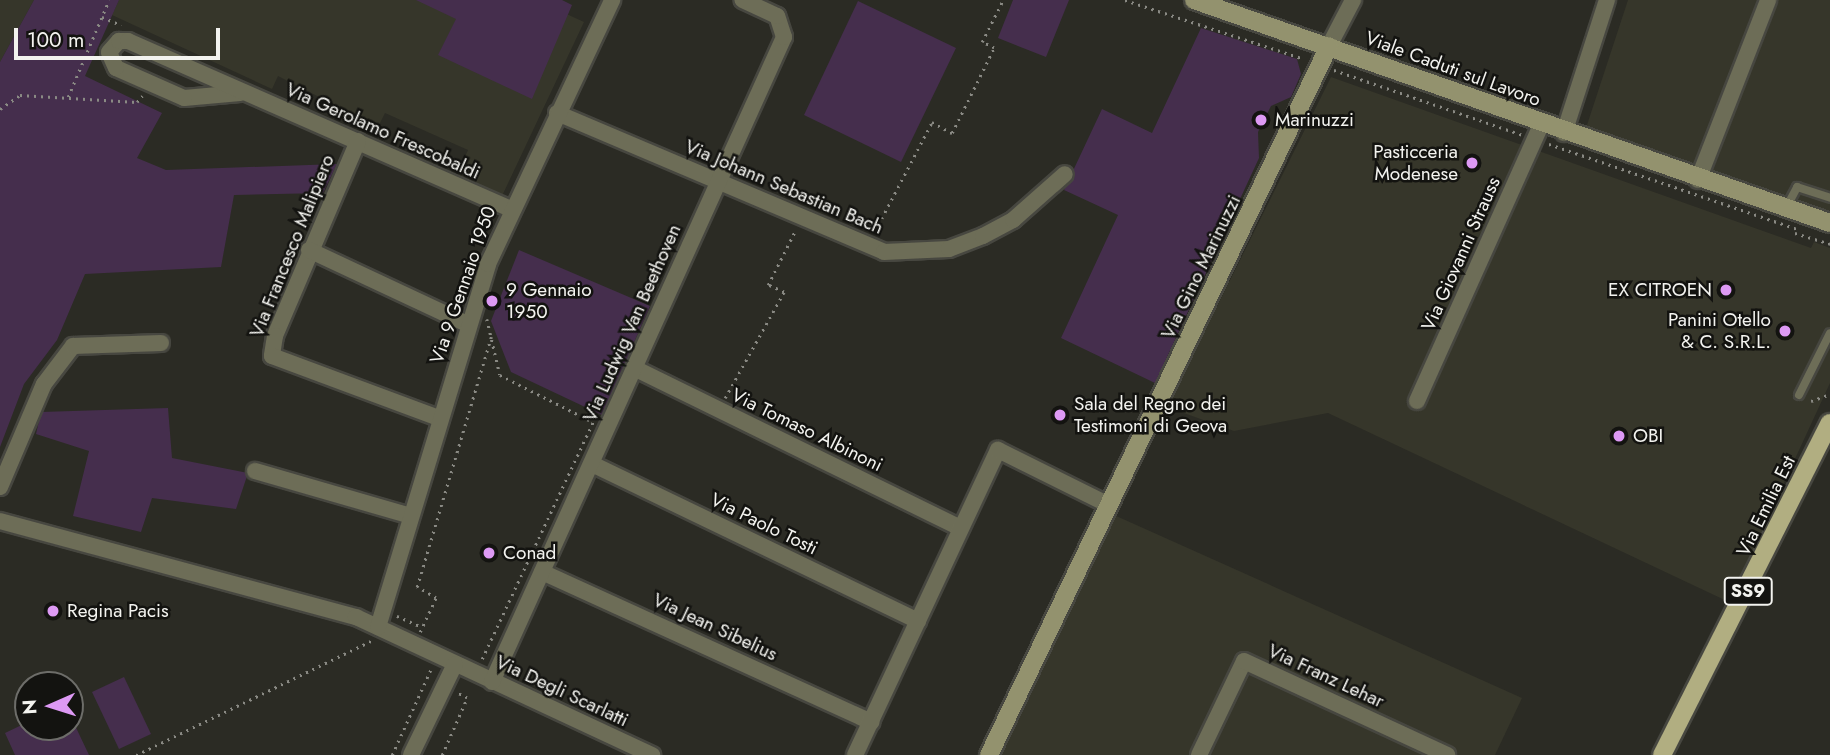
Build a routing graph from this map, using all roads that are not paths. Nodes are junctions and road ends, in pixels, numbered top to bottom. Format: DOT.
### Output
graph roads {
  1 [pos="612,0"];
  2 [pos="742,0"];
  3 [pos="1194,0"];
  4 [pos="1353,0"];
  5 [pos="1607,0"];
  6 [pos="1768,0"];
  7 [pos="1223,5"];
  8 [pos="1329,46"];
  9 [pos="240,93"];
  10 [pos="557,113"];
  11 [pos="1539,131"];
  12 [pos="1564,132"];
  13 [pos="358,141"];
  14 [pos="1065,173"];
  15 [pos="1698,180"];
  16 [pos="718,182"];
  17 [pos="1830,198"];
  18 [pos="510,209"];
  19 [pos="1793,213"];
  20 [pos="1830,223"];
  21 [pos="1830,233"];
  22 [pos="309,250"];
  23 [pos="469,325"];
  24 [pos="1830,333"];
  25 [pos="161,343"];
  26 [pos="634,368"];
  27 [pos="1799,395"];
  28 [pos="1417,401"];
  29 [pos="441,419"];
  30 [pos="1830,424"];
  31 [pos="592,464"];
  32 [pos="256,471"];
  33 [pos="0,487"];
  34 [pos="1109,505"];
  35 [pos="411,516"];
  36 [pos="0,520"];
  37 [pos="960,528"];
  38 [pos="542,572"];
  39 [pos="918,621"];
  40 [pos="375,634"];
  41 [pos="455,664"];
  42 [pos="492,682"];
  43 [pos="871,722"];
  44 [pos="645,754"];
  45 [pos="411,755"];
  46 [pos="855,755"];
  47 [pos="989,755"];
  48 [pos="1199,755"];
  49 [pos="1447,755"];
  50 [pos="1662,755"];
  1 -- 10 [label="street, Via 9 Gennaio 1950"];
  2 -- 16 [label="street, Via Ludwig Van Beethoven"];
  3 -- 7 [label="street, Viale Caduti sul Lavoro"];
  4 -- 8 [label="street"];
  5 -- 12 [label="street"];
  6 -- 15 [label="street"];
  7 -- 8 [label="street, Viale Caduti sul Lavoro"];
  8 -- 11 [label="street, Viale Caduti sul Lavoro"];
  8 -- 34 [label="street, Via Gino Marinuzzi"];
  9 -- 9 [label="street, Via Gerolamo Frescobaldi"];
  9 -- 13 [label="street, Via Gerolamo Frescobaldi"];
  10 -- 16 [label="street, Via Johann Sebastian Bach"];
  10 -- 18 [label="street, Via 9 Gennaio 1950"];
  11 -- 12 [label="street, Viale Caduti sul Lavoro"];
  11 -- 28 [label="street, Via Giovanni Strauss"];
  12 -- 15 [label="street, Viale Caduti sul Lavoro"];
  13 -- 18 [label="street, Via Gerolamo Frescobaldi"];
  13 -- 22 [label="street, Via Francesco Malipiero"];
  14 -- 16 [label="street, Via Johann Sebastian Bach"];
  15 -- 19 [label="street, Viale Caduti sul Lavoro"];
  16 -- 26 [label="street, Via Ludwig Van Beethoven"];
  17 -- 19 [label="lane"];
  18 -- 23 [label="street, Via 9 Gennaio 1950"];
  19 -- 20 [label="street, Viale Caduti sul Lavoro"];
  19 -- 21 [label="street, Viale Caduti sul Lavoro"];
  22 -- 23 [label="street"];
  22 -- 29 [label="street, Via Francesco Malipiero"];
  23 -- 29 [label="street, Via 9 Gennaio 1950"];
  24 -- 27 [label="lane"];
  25 -- 33 [label="street"];
  26 -- 31 [label="street, Via Ludwig Van Beethoven"];
  26 -- 37 [label="street, Via Tomaso Albinoni"];
  29 -- 35 [label="street, Via 9 Gennaio 1950"];
  30 -- 50 [label="main road, Via Emilia Est / SS9"];
  31 -- 38 [label="street, Via Ludwig Van Beethoven"];
  31 -- 39 [label="street, Via Paolo Tosti"];
  32 -- 35 [label="street"];
  34 -- 37 [label="street"];
  34 -- 47 [label="street, Via Gino Marinuzzi"];
  35 -- 40 [label="street, Via 9 Gennaio 1950"];
  36 -- 40 [label="street"];
  37 -- 39 [label="street"];
  38 -- 42 [label="street, Via Ludwig Van Beethoven"];
  38 -- 43 [label="street, Via Jean Sibelius"];
  39 -- 43 [label="street"];
  40 -- 41 [label="street, Via Degli Scarlatti"];
  41 -- 42 [label="street, Via Degli Scarlatti"];
  41 -- 45 [label="street"];
  42 -- 44 [label="street, Via Degli Scarlatti"];
  43 -- 46 [label="street"];
  48 -- 49 [label="street, Via Franz Lehar"];
}
